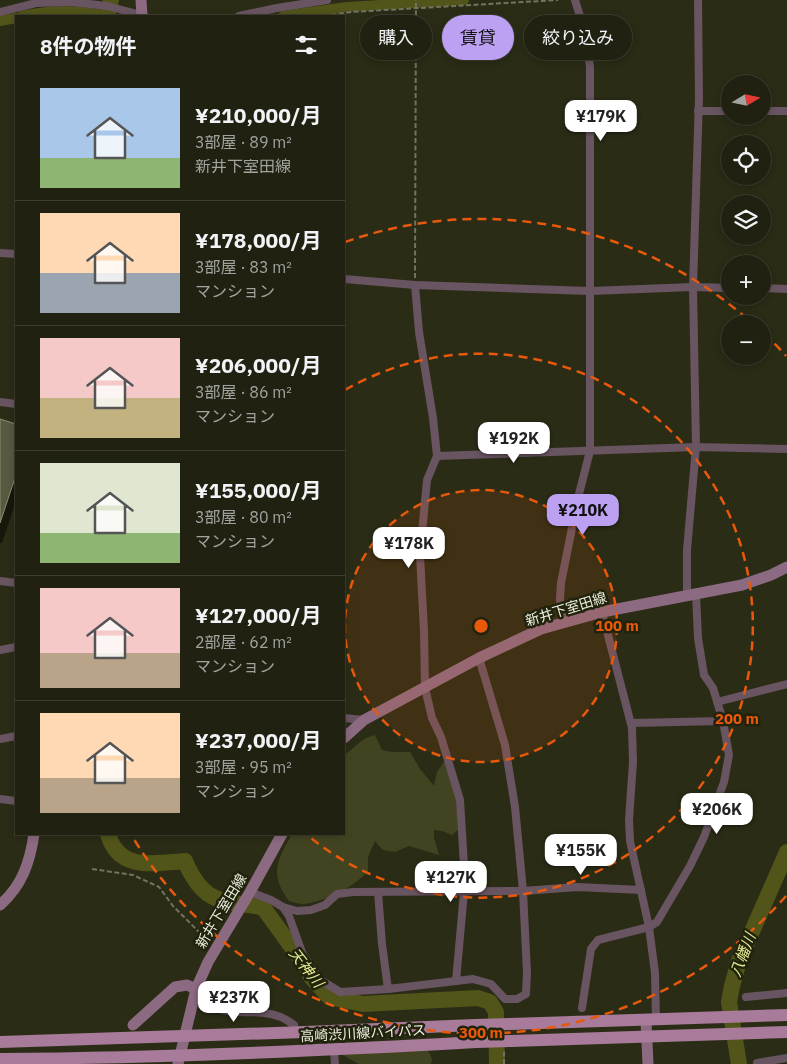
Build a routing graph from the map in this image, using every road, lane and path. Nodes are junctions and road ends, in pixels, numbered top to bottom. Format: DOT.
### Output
graph roads {
  1 [pos="9,0"];
  2 [pos="141,0"];
  3 [pos="327,0"];
  4 [pos="416,0"];
  5 [pos="558,0"];
  6 [pos="575,0"];
  7 [pos="698,0"];
  8 [pos="416,9"];
  9 [pos="9,10"];
  10 [pos="0,12"];
  11 [pos="279,12"];
  12 [pos="139,15"];
  13 [pos="142,15"];
  14 [pos="249,15"];
  15 [pos="331,15"];
  16 [pos="698,111"];
  17 [pos="721,111"];
  18 [pos="771,111"];
  19 [pos="787,111"];
  20 [pos="0,253"];
  21 [pos="15,254"];
  22 [pos="345,279"];
  23 [pos="415,285"];
  24 [pos="693,287"];
  25 [pos="721,288"];
  26 [pos="771,288"];
  27 [pos="787,288"];
  28 [pos="590,291"];
  29 [pos="0,402"];
  30 [pos="15,404"];
  31 [pos="696,447"];
  32 [pos="787,449"];
  33 [pos="590,451"];
  34 [pos="437,456"];
  35 [pos="787,567"];
  36 [pos="0,581"];
  37 [pos="15,583"];
  38 [pos="691,595"];
  39 [pos="602,612"];
  40 [pos="565,622"];
  41 [pos="15,647"];
  42 [pos="0,650"];
  43 [pos="479,658"];
  44 [pos="787,684"];
  45 [pos="425,688"];
  46 [pos="718,702"];
  47 [pos="345,718"];
  48 [pos="364,720"];
  49 [pos="723,721"];
  50 [pos="631,723"];
  51 [pos="15,736"];
  52 [pos="345,737"];
  53 [pos="0,738"];
  54 [pos="0,800"];
  55 [pos="15,801"];
  56 [pos="34,835"];
  57 [pos="281,835"];
  58 [pos="92,869"];
  59 [pos="641,890"];
  60 [pos="463,891"];
  61 [pos="523,891"];
  62 [pos="250,892"];
  63 [pos="378,892"];
  64 [pos="0,905"];
  65 [pos="283,907"];
  66 [pos="649,927"];
  67 [pos="216,948"];
  68 [pos="456,981"];
  69 [pos="388,988"];
  70 [pos="196,989"];
  71 [pos="787,993"];
  72 [pos="746,997"];
  73 [pos="582,1008"];
  74 [pos="787,1015"];
  75 [pos="651,1021"];
  76 [pos="134,1025"];
  77 [pos="294,1025"];
  78 [pos="787,1032"];
  79 [pos="186,1036"];
  80 [pos="647,1036"];
  81 [pos="0,1042"];
  82 [pos="334,1050"];
  83 [pos="787,1058"];
  84 [pos="0,1060"];
  85 [pos="179,1060"];
  86 [pos="96,1061"];
  87 [pos="757,1062"];
  88 [pos="335,1064"];
  89 [pos="648,1064"];
  1 -- 9 [label="street"];
  2 -- 13 [label="main road"];
  3 -- 11 [label="street"];
  4 -- 8 [label="path"];
  5 -- 8 [label="path"];
  6 -- 28 [label="street"];
  7 -- 16 [label="street"];
  8 -- 15 [label="path"];
  8 -- 23 [label="path"];
  9 -- 10 [label="street"];
  9 -- 12 [label="street"];
  11 -- 14 [label="street"];
  16 -- 17 [label="street"];
  16 -- 24 [label="street"];
  18 -- 19 [label="street"];
  20 -- 21 [label="street"];
  22 -- 23 [label="street"];
  23 -- 28 [label="street"];
  23 -- 34 [label="street"];
  24 -- 25 [label="street"];
  24 -- 28 [label="street"];
  24 -- 31 [label="street"];
  26 -- 27 [label="street"];
  28 -- 33 [label="street"];
  29 -- 30 [label="street"];
  31 -- 32 [label="street"];
  31 -- 33 [label="street"];
  31 -- 38 [label="street"];
  33 -- 34 [label="street"];
  33 -- 40 [label="street"];
  34 -- 45 [label="street"];
  35 -- 38 [label="main road, 新井下室田線"];
  36 -- 37 [label="street"];
  38 -- 39 [label="main road, 新井下室田線"];
  38 -- 46 [label="street"];
  39 -- 40 [label="main road, 新井下室田線"];
  39 -- 50 [label="street"];
  40 -- 43 [label="main road, 新井下室田線"];
  41 -- 42 [label="street"];
  43 -- 45 [label="main road, 新井下室田線"];
  43 -- 61 [label="street"];
  44 -- 46 [label="street"];
  45 -- 48 [label="main road, 新井下室田線"];
  45 -- 60 [label="street"];
  46 -- 49 [label="street"];
  47 -- 48 [label="street"];
  48 -- 52 [label="main road, 新井下室田線"];
  49 -- 50 [label="street"];
  49 -- 66 [label="street"];
  50 -- 59 [label="street"];
  51 -- 53 [label="street"];
  54 -- 55 [label="street"];
  56 -- 64 [label="main road"];
  57 -- 62 [label="main road, 新井下室田線"];
  58 -- 67 [label="path"];
  59 -- 61 [label="street"];
  59 -- 66 [label="street"];
  60 -- 61 [label="street"];
  60 -- 63 [label="street"];
  60 -- 68 [label="street"];
  61 -- 68 [label="street"];
  62 -- 65 [label="street"];
  62 -- 67 [label="main road, 新井下室田線"];
  63 -- 65 [label="street"];
  63 -- 69 [label="street"];
  65 -- 69 [label="street"];
  66 -- 73 [label="street"];
  66 -- 75 [label="street"];
  67 -- 70 [label="main road, 新井下室田線"];
  68 -- 69 [label="street"];
  70 -- 76 [label="main road"];
  70 -- 77 [label="street"];
  70 -- 79 [label="main road, 新井下室田線"];
  71 -- 72 [label="street"];
  74 -- 75 [label="main road, 高崎渋川線バイパス"];
  75 -- 79 [label="main road, 高崎渋川線バイパス, bridge"];
  75 -- 80 [label="main road"];
  78 -- 80 [label="main road, 高崎渋川線バイパス"];
  79 -- 81 [label="main road, 高崎渋川線バイパス"];
  79 -- 85 [label="main road, 新井下室田線"];
  80 -- 82 [label="main road, 高崎渋川線バイパス, bridge"];
  80 -- 89 [label="main road"];
  82 -- 85 [label="main road, 高崎渋川線バイパス"];
  82 -- 88 [label="street"];
  83 -- 87 [label="street"];
  84 -- 86 [label="main road, 高崎渋川線バイパス"];
  85 -- 86 [label="main road, 高崎渋川線バイパス"];
}
